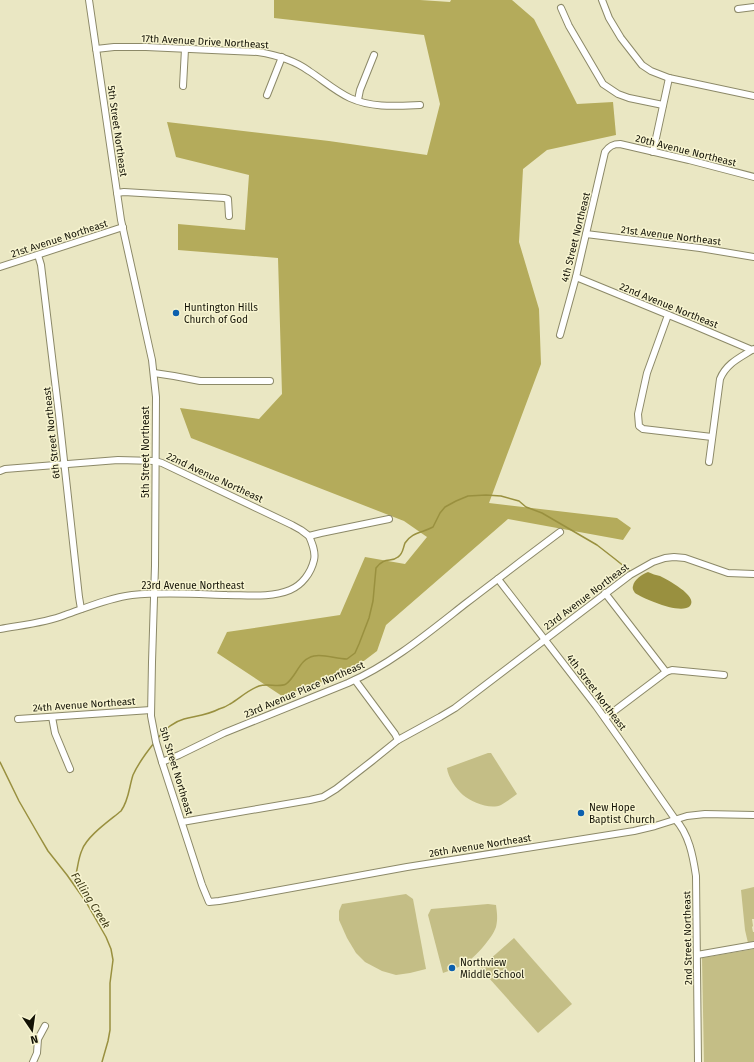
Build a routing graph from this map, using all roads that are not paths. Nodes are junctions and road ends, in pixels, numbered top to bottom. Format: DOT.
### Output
graph roads {
  1 [pos="89,0"];
  2 [pos="602,0"];
  3 [pos="754,7"];
  4 [pos="561,8"];
  5 [pos="738,9"];
  6 [pos="96,49"];
  7 [pos="186,49"];
  8 [pos="374,55"];
  9 [pos="282,57"];
  10 [pos="669,78"];
  11 [pos="183,86"];
  12 [pos="268,95"];
  13 [pos="754,96"];
  14 [pos="358,100"];
  15 [pos="420,105"];
  16 [pos="663,105"];
  17 [pos="612,145"];
  18 [pos="653,152"];
  19 [pos="754,177"];
  20 [pos="117,193"];
  21 [pos="229,216"];
  22 [pos="123,228"];
  23 [pos="586,234"];
  24 [pos="38,255"];
  25 [pos="754,257"];
  26 [pos="0,267"];
  27 [pos="576,277"];
  28 [pos="668,315"];
  29 [pos="560,335"];
  30 [pos="753,349"];
  31 [pos="154,374"];
  32 [pos="270,381"];
  33 [pos="712,437"];
  34 [pos="155,461"];
  35 [pos="709,462"];
  36 [pos="65,465"];
  37 [pos="0,471"];
  38 [pos="389,519"];
  39 [pos="560,532"];
  40 [pos="309,536"];
  41 [pos="754,574"];
  42 [pos="498,580"];
  43 [pos="154,594"];
  44 [pos="605,594"];
  45 [pos="81,608"];
  46 [pos="0,629"];
  47 [pos="544,640"];
  48 [pos="666,672"];
  49 [pos="724,675"];
  50 [pos="355,680"];
  51 [pos="151,710"];
  52 [pos="52,717"];
  53 [pos="605,718"];
  54 [pos="18,719"];
  55 [pos="398,740"];
  56 [pos="162,762"];
  57 [pos="70,769"];
  58 [pos="754,815"];
  59 [pos="675,819"];
  60 [pos="182,822"];
  61 [pos="209,902"];
  62 [pos="754,945"];
  63 [pos="697,955"];
  64 [pos="45,1026"];
  65 [pos="33,1062"];
  66 [pos="698,1062"];
  1 -- 6 [label="street, 5th Street Northeast"];
  2 -- 10 [label="street"];
  3 -- 5 [label="street"];
  4 -- 16 [label="street"];
  6 -- 7 [label="street, 17th Avenue Drive Northeast"];
  6 -- 20 [label="street, 5th Street Northeast"];
  7 -- 9 [label="street, 17th Avenue Drive Northeast"];
  7 -- 11 [label="street"];
  8 -- 14 [label="street"];
  9 -- 12 [label="street"];
  9 -- 14 [label="street, 17th Avenue Drive Northeast"];
  10 -- 13 [label="street"];
  10 -- 16 [label="street"];
  14 -- 15 [label="street, 17th Avenue Drive Northeast"];
  16 -- 18 [label="street"];
  17 -- 18 [label="street, 20th Avenue Northeast"];
  17 -- 23 [label="street, 4th Street Northeast"];
  18 -- 19 [label="street, 20th Avenue Northeast"];
  20 -- 21 [label="street"];
  20 -- 22 [label="street, 5th Street Northeast"];
  22 -- 24 [label="street, 21st Avenue Northeast"];
  22 -- 31 [label="street, 5th Street Northeast"];
  23 -- 25 [label="street, 21st Avenue Northeast"];
  23 -- 27 [label="street, 4th Street Northeast"];
  24 -- 26 [label="street, 21st Avenue Northeast"];
  24 -- 36 [label="street, 6th Street Northeast"];
  27 -- 28 [label="street, 22nd Avenue Northeast"];
  27 -- 29 [label="street, 4th Street Northeast"];
  28 -- 30 [label="street, 22nd Avenue Northeast"];
  28 -- 33 [label="street"];
  30 -- 33 [label="street"];
  31 -- 32 [label="street"];
  31 -- 34 [label="street, 5th Street Northeast"];
  33 -- 35 [label="street"];
  34 -- 36 [label="street, 22nd Avenue Northeast"];
  34 -- 40 [label="street, 22nd Avenue Northeast"];
  34 -- 43 [label="street, 5th Street Northeast"];
  36 -- 37 [label="street, 22nd Avenue Northeast"];
  36 -- 45 [label="street, 6th Street Northeast"];
  38 -- 40 [label="street"];
  39 -- 42 [label="street, 23rd Avenue Place Northeast"];
  40 -- 43 [label="street, 23rd Avenue Northeast"];
  41 -- 44 [label="street, 23rd Avenue Northeast"];
  42 -- 47 [label="street, 4th Street Northeast"];
  42 -- 50 [label="street, 23rd Avenue Place Northeast"];
  43 -- 45 [label="street, 23rd Avenue Northeast"];
  43 -- 51 [label="street, 5th Street Northeast"];
  44 -- 47 [label="street, 23rd Avenue Northeast"];
  44 -- 48 [label="street"];
  45 -- 46 [label="street, 23rd Avenue Northeast"];
  47 -- 53 [label="street, 4th Street Northeast"];
  47 -- 55 [label="street, 23rd Avenue Northeast"];
  48 -- 49 [label="street"];
  48 -- 53 [label="street"];
  50 -- 55 [label="street"];
  50 -- 56 [label="street, 23rd Avenue Place Northeast"];
  51 -- 52 [label="street, 24th Avenue Northeast"];
  51 -- 56 [label="street, 5th Street Northeast"];
  52 -- 54 [label="street, 24th Avenue Northeast"];
  52 -- 57 [label="street"];
  53 -- 59 [label="street, 4th Street Northeast"];
  55 -- 60 [label="street, 23rd Avenue Northeast"];
  56 -- 60 [label="street, 5th Street Northeast"];
  58 -- 59 [label="street, 26th Avenue Northeast"];
  59 -- 61 [label="street, 26th Avenue Northeast"];
  59 -- 63 [label="street, 2nd Street Northeast"];
  60 -- 61 [label="street, 5th Street Northeast"];
  62 -- 63 [label="street"];
  63 -- 66 [label="street, 2nd Street Northeast"];
  64 -- 65 [label="street"];
}
